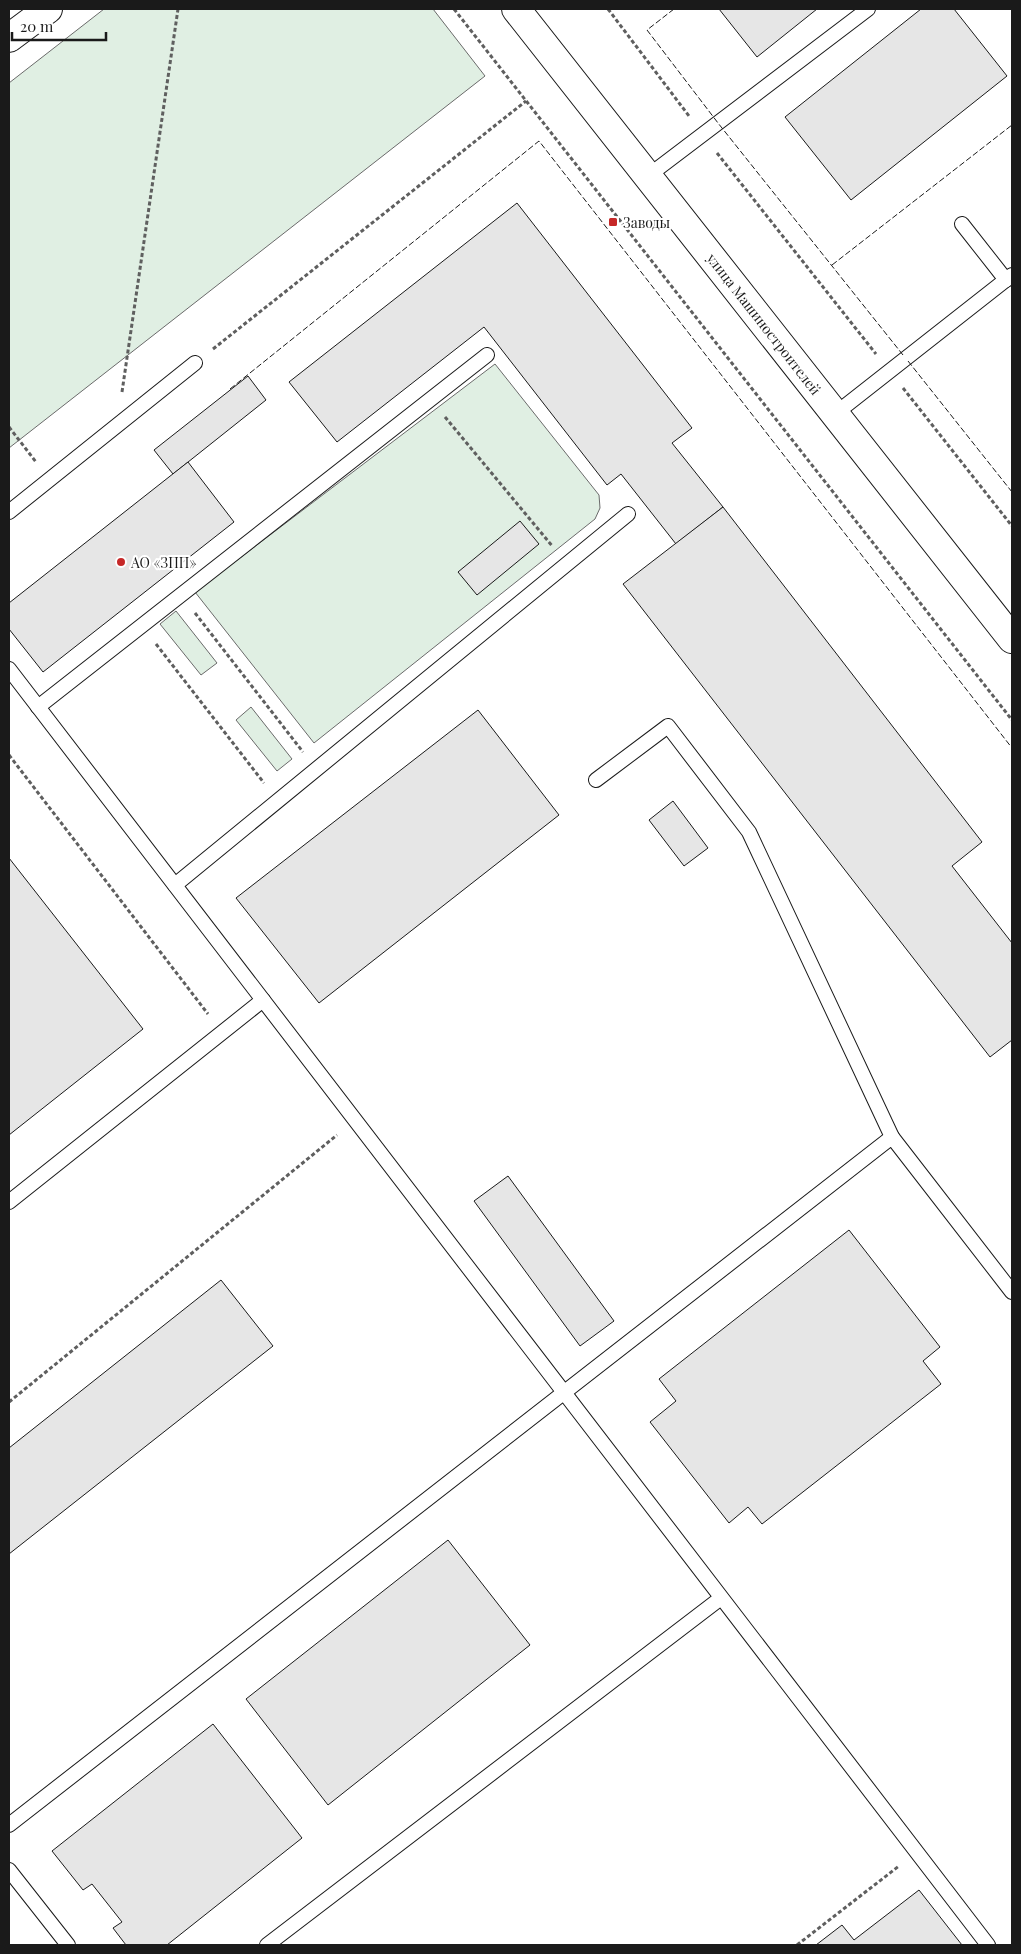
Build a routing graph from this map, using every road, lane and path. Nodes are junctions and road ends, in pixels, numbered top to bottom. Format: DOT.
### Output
graph roads {
  1 [pos="48,9"];
  2 [pos="178,9"];
  3 [pos="454,9"];
  4 [pos="516,9"];
  5 [pos="608,9"];
  6 [pos="868,9"];
  7 [pos="9,38"];
  8 [pos="526,101"];
  9 [pos="703,135"];
  10 [pos="648,176"];
  11 [pos="962,224"];
  12 [pos="1009,277"];
  13 [pos="487,354"];
  14 [pos="195,363"];
  15 [pos="890,371"];
  16 [pos="430,399"];
  17 [pos="835,414"];
  18 [pos="118,426"];
  19 [pos="9,427"];
  20 [pos="50,479"];
  21 [pos="9,512"];
  22 [pos="628,514"];
  23 [pos="1012,526"];
  24 [pos="567,564"];
  25 [pos="180,595"];
  26 [pos="141,626"];
  27 [pos="1012,639"];
  28 [pos="9,669"];
  29 [pos="38,707"];
  30 [pos="1012,720"];
  31 [pos="9,755"];
  32 [pos="316,769"];
  33 [pos="596,780"];
  34 [pos="278,800"];
  35 [pos="175,885"];
  36 [pos="263,1000"];
  37 [pos="222,1033"];
  38 [pos="355,1121"];
  39 [pos="892,1137"];
  40 [pos="9,1202"];
  41 [pos="1012,1292"];
  42 [pos="564,1393"];
  43 [pos="9,1402"];
  44 [pos="721,1598"];
  45 [pos="9,1825"];
  46 [pos="916,1853"];
  47 [pos="9,1871"];
  48 [pos="68,1945"];
  49 [pos="267,1945"];
  50 [pos="797,1945"];
  51 [pos="988,1945"];
  1 -- 7 [label="main road"];
  2 -- 18 [label="path"];
  3 -- 8 [label="path"];
  4 -- 10 [label="main road, улица Машиностроителей"];
  5 -- 9 [label="path"];
  6 -- 9 [label="lane"];
  8 -- 14 [label="path"];
  8 -- 30 [label="path"];
  9 -- 10 [label="lane"];
  9 -- 15 [label="path"];
  10 -- 17 [label="main road, улица Машиностроителей"];
  11 -- 12 [label="lane"];
  12 -- 15 [label="lane"];
  13 -- 16 [label="lane"];
  14 -- 18 [label="lane"];
  15 -- 17 [label="lane"];
  15 -- 23 [label="path"];
  16 -- 24 [label="path"];
  16 -- 25 [label="lane"];
  17 -- 27 [label="main road, улица Машиностроителей"];
  18 -- 20 [label="lane"];
  19 -- 20 [label="path"];
  20 -- 21 [label="lane"];
  22 -- 24 [label="lane"];
  24 -- 32 [label="lane"];
  25 -- 26 [label="lane"];
  25 -- 32 [label="path"];
  26 -- 29 [label="lane"];
  26 -- 34 [label="path"];
  28 -- 29 [label="lane"];
  29 -- 35 [label="lane"];
  31 -- 37 [label="path"];
  32 -- 34 [label="lane"];
  33 -- 39 [label="lane"];
  34 -- 35 [label="lane"];
  35 -- 36 [label="lane"];
  36 -- 37 [label="lane"];
  36 -- 38 [label="lane"];
  37 -- 40 [label="lane"];
  38 -- 42 [label="lane"];
  38 -- 43 [label="path"];
  39 -- 41 [label="lane"];
  39 -- 42 [label="lane"];
  42 -- 44 [label="lane"];
  42 -- 45 [label="lane"];
  44 -- 46 [label="lane"];
  44 -- 49 [label="lane"];
  46 -- 50 [label="path"];
  46 -- 51 [label="lane"];
  47 -- 48 [label="lane"];
}
